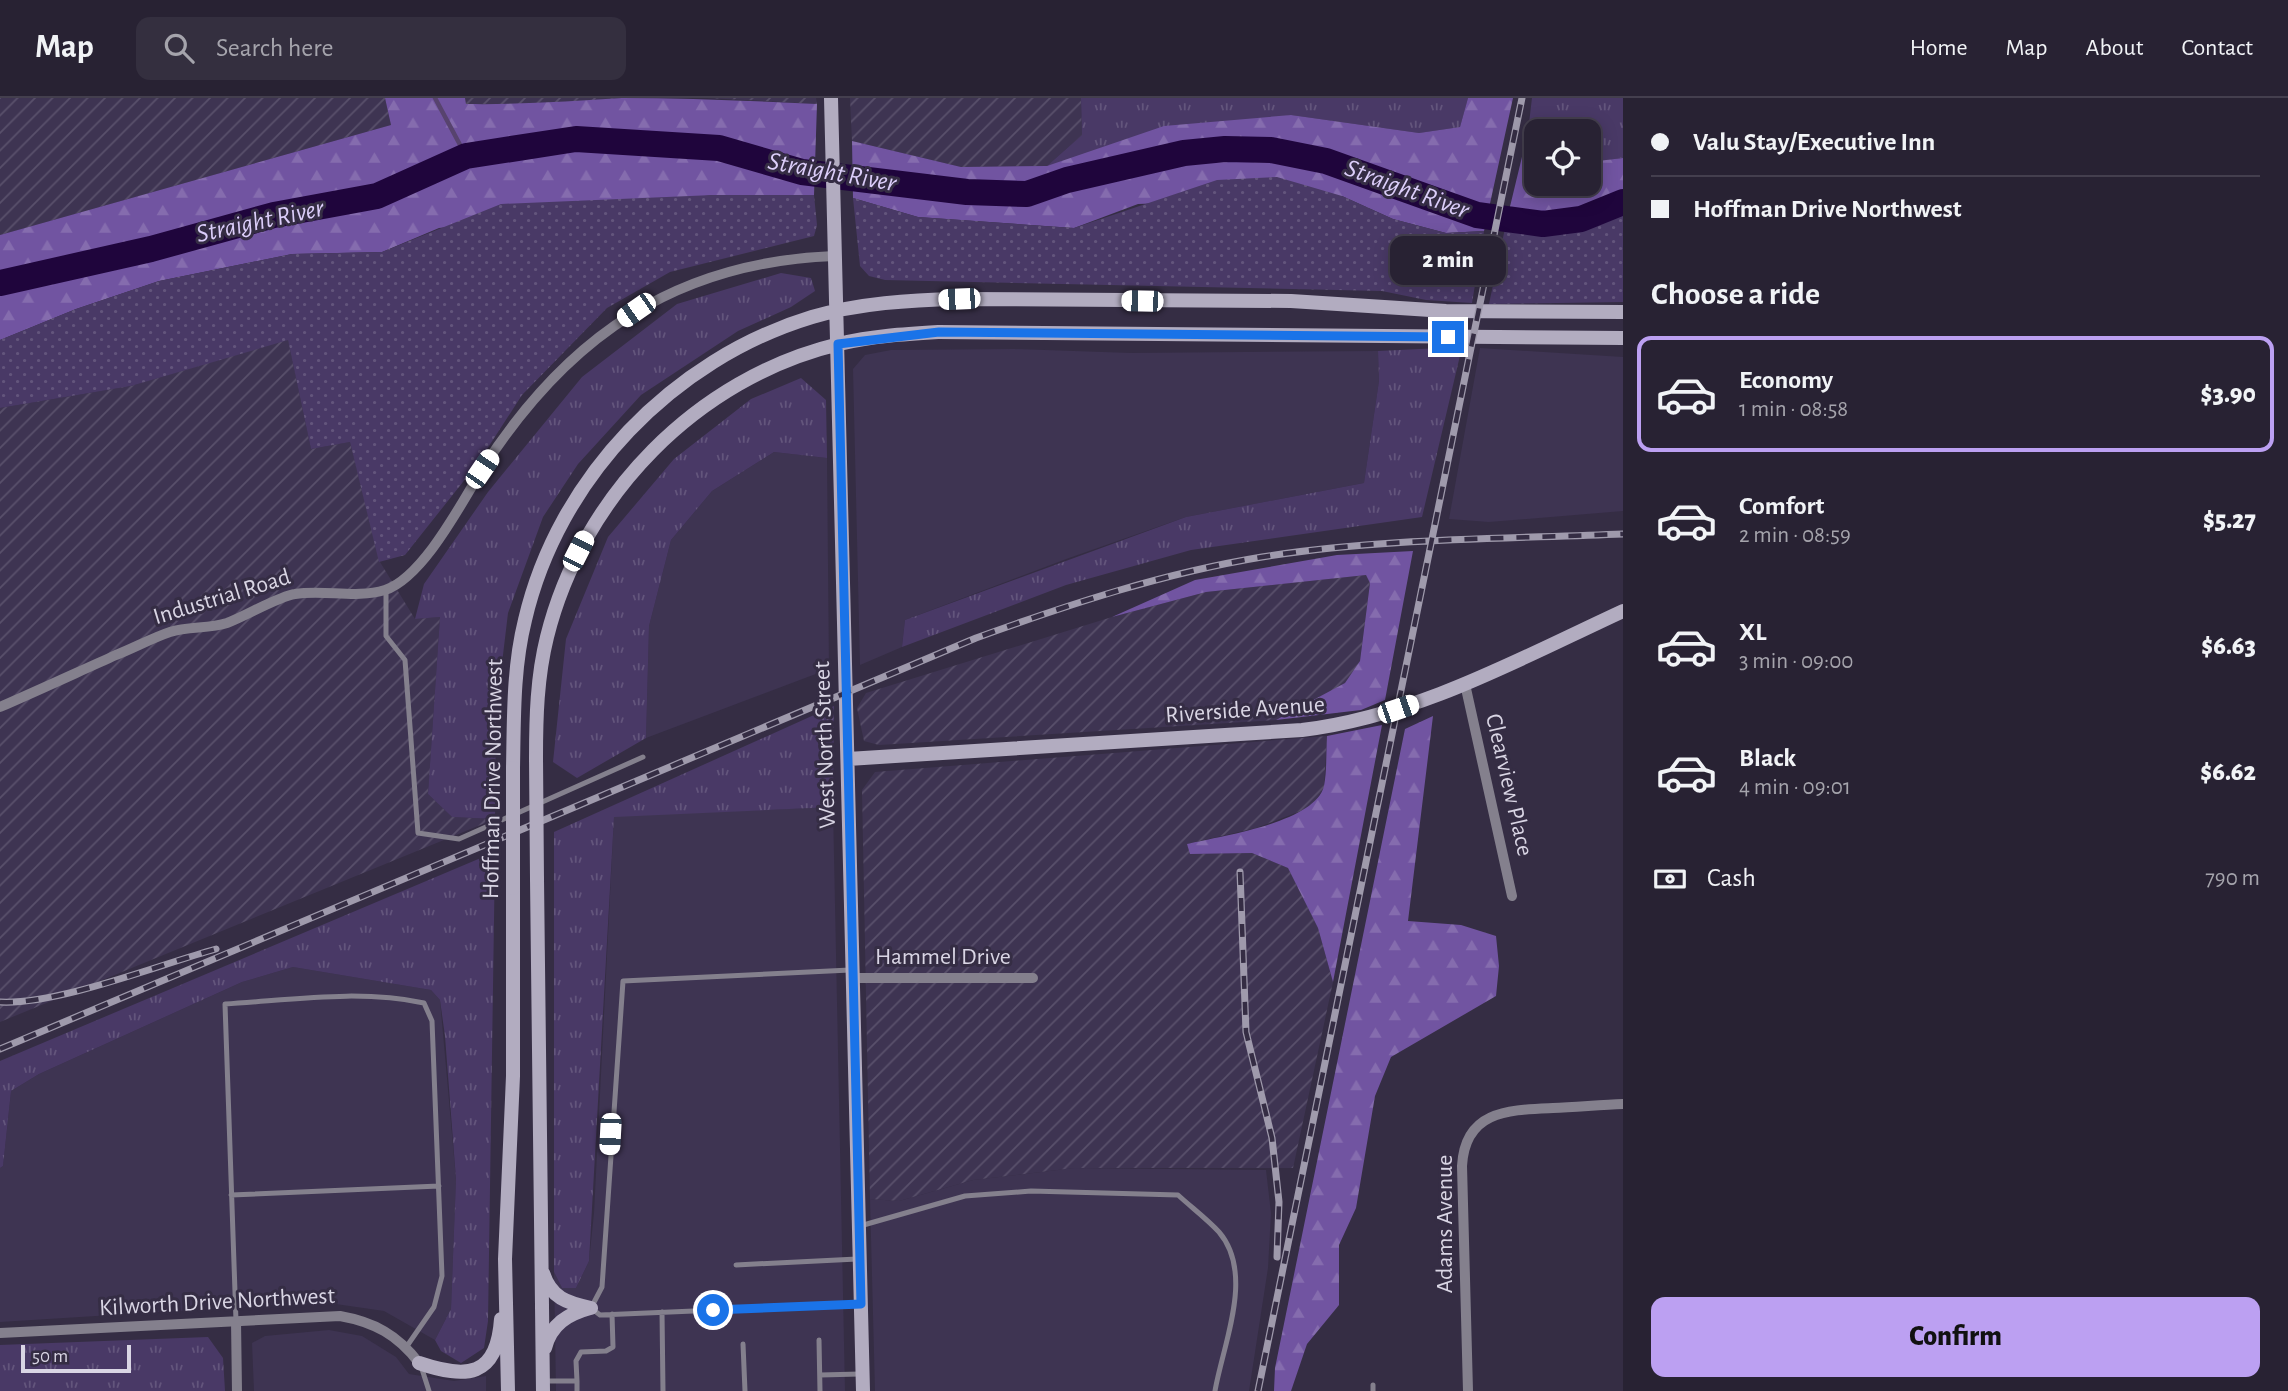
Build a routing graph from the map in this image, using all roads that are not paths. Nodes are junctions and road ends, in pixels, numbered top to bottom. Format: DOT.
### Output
graph roads {
  1 [pos="831,98"];
  2 [pos="834,256"];
  3 [pos="836,311"];
  4 [pos="1623,312"];
  5 [pos="1623,338"];
  6 [pos="838,344"];
  7 [pos="386,589"];
  8 [pos="1623,611"];
  9 [pos="1465,684"];
  10 [pos="0,707"];
  11 [pos="643,757"];
  12 [pos="848,760"];
  13 [pos="1512,896"];
  14 [pos="853,974"];
  15 [pos="1033,978"];
  16 [pos="1623,1104"];
  17 [pos="439,1186"];
  18 [pos="231,1195"];
  19 [pos="859,1226"];
  20 [pos="860,1258"];
  21 [pos="505,1259"];
  22 [pos="540,1260"];
  23 [pos="736,1265"];
  24 [pos="861,1304"];
  25 [pos="591,1308"];
  26 [pos="662,1312"];
  27 [pos="612,1314"];
  28 [pos="236,1321"];
  29 [pos="0,1333"];
  30 [pos="819,1340"];
  31 [pos="743,1344"];
  32 [pos="407,1346"];
  33 [pos="542,1360"];
  34 [pos="419,1363"];
  35 [pos="863,1374"];
  36 [pos="820,1375"];
  37 [pos="577,1381"];
  38 [pos="543,1386"];
  39 [pos="237,1391"];
  40 [pos="429,1391"];
  41 [pos="508,1391"];
  42 [pos="577,1391"];
  43 [pos="663,1391"];
  44 [pos="745,1391"];
  45 [pos="820,1391"];
  46 [pos="863,1391"];
  47 [pos="1215,1391"];
  48 [pos="1468,1391"];
  1 -- 2 [label="main road, West North Street"];
  2 -- 3 [label="main road, West North Street"];
  2 -- 7 [label="street"];
  3 -- 4 [label="main road, Hoffman Drive Northwest"];
  3 -- 6 [label="main road, West North Street"];
  3 -- 21 [label="main road, Hoffman Drive Northwest, bridge"];
  5 -- 6 [label="main road, Hoffman Drive Northwest"];
  6 -- 12 [label="main road, West North Street"];
  6 -- 22 [label="main road, Hoffman Drive Northwest, bridge"];
  7 -- 10 [label="street, Industrial Road"];
  7 -- 11 [label="lane"];
  8 -- 9 [label="main road, Riverside Avenue"];
  9 -- 12 [label="main road, Riverside Avenue"];
  9 -- 13 [label="street, Clearview Place"];
  12 -- 14 [label="main road, West North Street"];
  14 -- 15 [label="street, Hammel Drive"];
  14 -- 19 [label="main road, West North Street"];
  14 -- 25 [label="lane"];
  16 -- 48 [label="street, Adams Avenue"];
  17 -- 18 [label="lane"];
  17 -- 18 [label="lane"];
  17 -- 32 [label="lane"];
  18 -- 28 [label="lane"];
  19 -- 20 [label="main road, West North Street"];
  19 -- 47 [label="lane"];
  20 -- 23 [label="lane"];
  20 -- 24 [label="main road, West North Street"];
  21 -- 34 [label="main road"];
  21 -- 41 [label="main road, Hoffman Drive Northwest"];
  22 -- 25 [label="main road"];
  22 -- 33 [label="main road, Hoffman Drive Northwest"];
  24 -- 26 [label="lane"];
  24 -- 35 [label="main road, West North Street"];
  25 -- 27 [label="lane"];
  25 -- 33 [label="main road"];
  26 -- 27 [label="lane"];
  26 -- 43 [label="lane"];
  27 -- 37 [label="lane"];
  28 -- 29 [label="street, Kilworth Drive Northwest"];
  28 -- 32 [label="street, Kilworth Drive Northwest"];
  28 -- 39 [label="street"];
  30 -- 36 [label="lane"];
  31 -- 44 [label="lane"];
  32 -- 34 [label="street, Kilworth Drive Northwest"];
  33 -- 38 [label="main road, Hoffman Drive Northwest"];
  34 -- 40 [label="lane"];
  35 -- 36 [label="lane"];
  35 -- 46 [label="main road, West North Street"];
  36 -- 45 [label="lane"];
  37 -- 38 [label="lane"];
  37 -- 42 [label="lane"];
}
